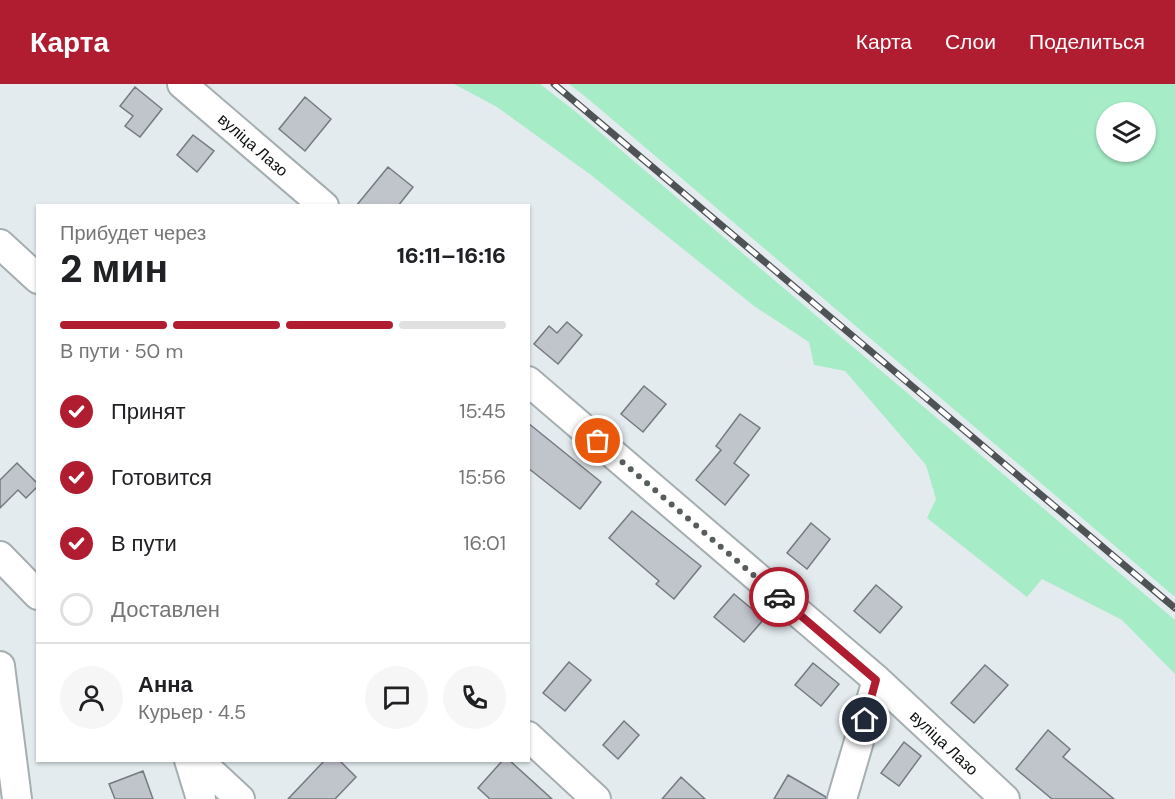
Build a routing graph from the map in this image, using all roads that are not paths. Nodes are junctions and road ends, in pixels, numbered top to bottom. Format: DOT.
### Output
graph roads {
  1 [pos="182,84"];
  2 [pos="322,204"];
  3 [pos="0,244"];
  4 [pos="36,277"];
  5 [pos="530,383"];
  6 [pos="0,556"];
  7 [pos="36,593"];
  8 [pos="0,666"];
  9 [pos="876,680"];
  10 [pos="530,738"];
  11 [pos="190,762"];
  12 [pos="200,762"];
  13 [pos="17,799"];
  14 [pos="201,799"];
  15 [pos="240,799"];
  16 [pos="596,799"];
  17 [pos="842,799"];
  18 [pos="1005,799"];
  1 -- 2 [label="street, вуліца Лазо"];
  3 -- 4 [label="street"];
  5 -- 9 [label="street, вуліца Лазо"];
  6 -- 7 [label="street"];
  8 -- 13 [label="street"];
  9 -- 17 [label="street"];
  9 -- 18 [label="street, вуліца Лазо"];
  10 -- 16 [label="street"];
  11 -- 14 [label="street"];
  12 -- 15 [label="street"];
}
